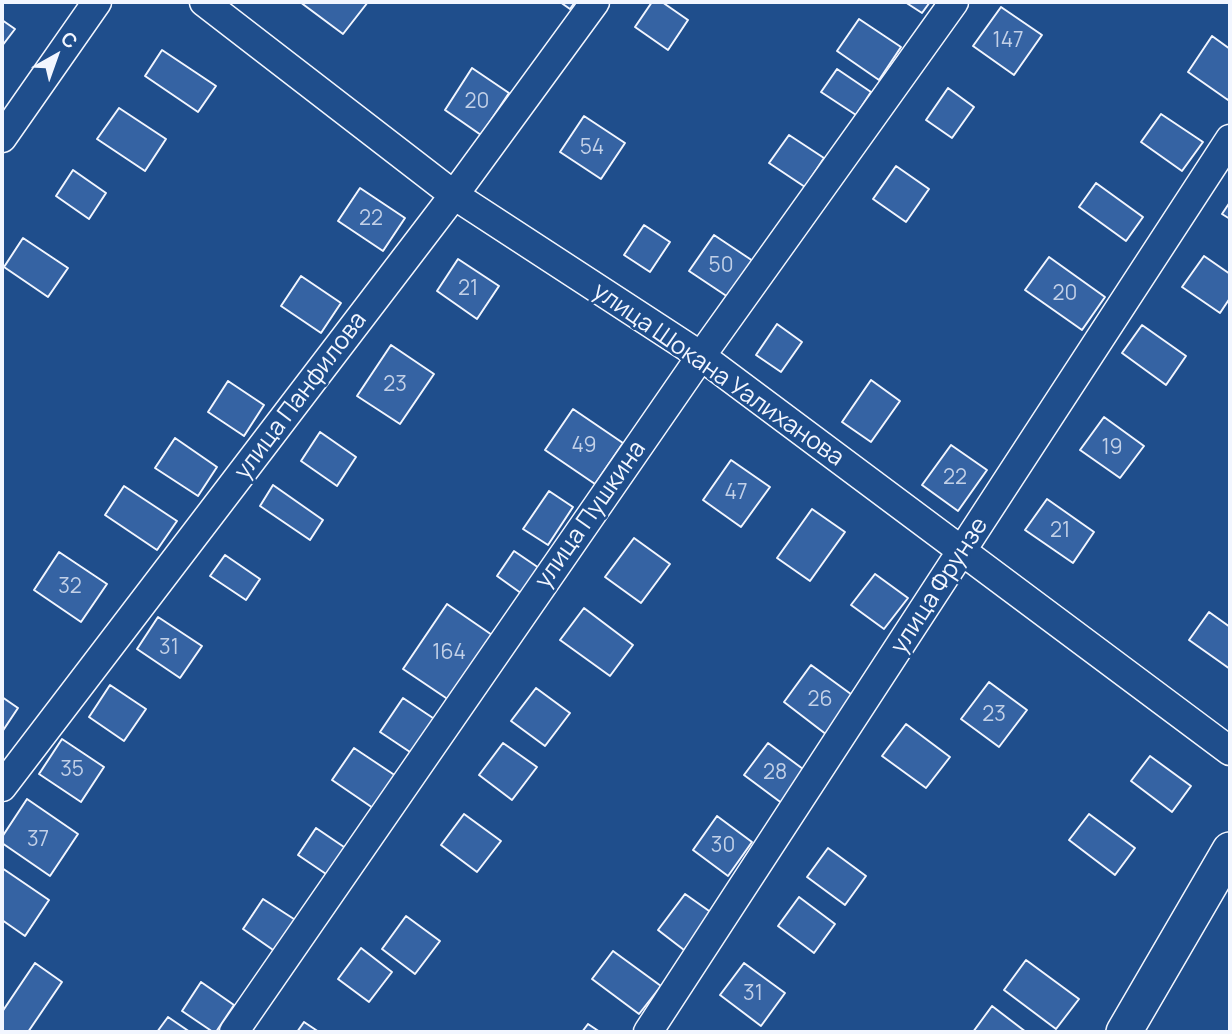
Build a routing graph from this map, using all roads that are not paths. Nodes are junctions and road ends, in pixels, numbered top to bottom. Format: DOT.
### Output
graph roads {
  1 [pos="97,2"];
  2 [pos="204,2"];
  3 [pos="595,2"];
  4 [pos="954,2"];
  5 [pos="2,138"];
  6 [pos="1230,139"];
  7 [pos="454,195"];
  8 [pos="701,356"];
  9 [pos="962,552"];
  10 [pos="1230,751"];
  11 [pos="2,787"];
  12 [pos="1230,850"];
  13 [pos="234,1032"];
  14 [pos="648,1032"];
  15 [pos="1124,1032"];
  1 -- 5 [label="street"];
  2 -- 7 [label="street, улица Шокана Уалиханова"];
  3 -- 7 [label="street, улица Панфилова"];
  4 -- 8 [label="street, улица Пушкина"];
  6 -- 9 [label="street, улица Фрунзе"];
  7 -- 8 [label="street, улица Шокана Уалиханова"];
  7 -- 11 [label="street, улица Панфилова"];
  8 -- 9 [label="street, улица Шокана Уалиханова"];
  8 -- 13 [label="street, улица Пушкина"];
  9 -- 10 [label="street, улица Шокана Уалиханова"];
  9 -- 14 [label="street, улица Фрунзе"];
  12 -- 15 [label="street"];
}
